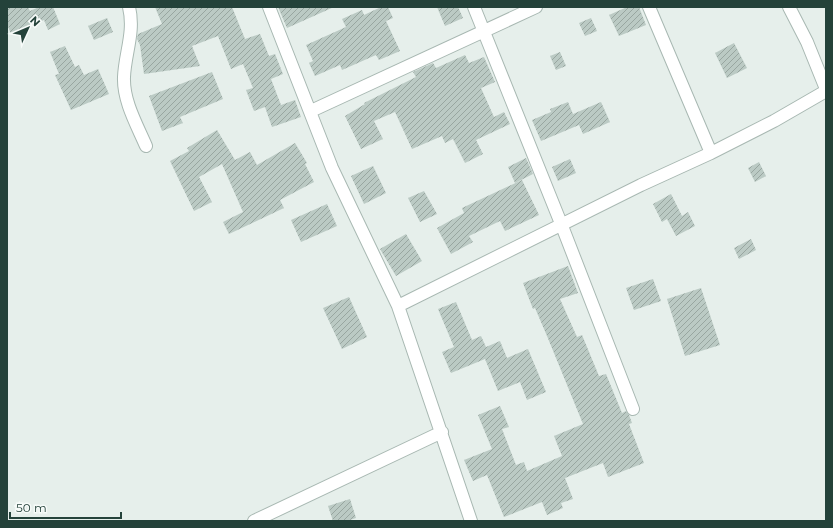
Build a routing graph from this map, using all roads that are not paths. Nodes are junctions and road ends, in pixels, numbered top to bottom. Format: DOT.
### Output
graph roads {
  1 [pos="129,7"];
  2 [pos="269,7"];
  3 [pos="474,7"];
  4 [pos="536,7"];
  5 [pos="649,7"];
  6 [pos="789,7"];
  7 [pos="484,31"];
  8 [pos="826,90"];
  9 [pos="311,111"];
  10 [pos="146,146"];
  11 [pos="711,153"];
  12 [pos="562,226"];
  13 [pos="398,306"];
  14 [pos="633,409"];
  15 [pos="442,432"];
  16 [pos="254,521"];
  17 [pos="471,521"];
  1 -- 10 [label="street"];
  2 -- 9 [label="street"];
  3 -- 7 [label="street"];
  4 -- 7 [label="street"];
  5 -- 11 [label="street"];
  6 -- 8 [label="street"];
  7 -- 9 [label="street"];
  7 -- 12 [label="street"];
  8 -- 11 [label="street"];
  9 -- 13 [label="street"];
  11 -- 12 [label="street"];
  12 -- 13 [label="street"];
  12 -- 14 [label="street"];
  13 -- 15 [label="street"];
  15 -- 16 [label="street"];
  15 -- 17 [label="street"];
}
